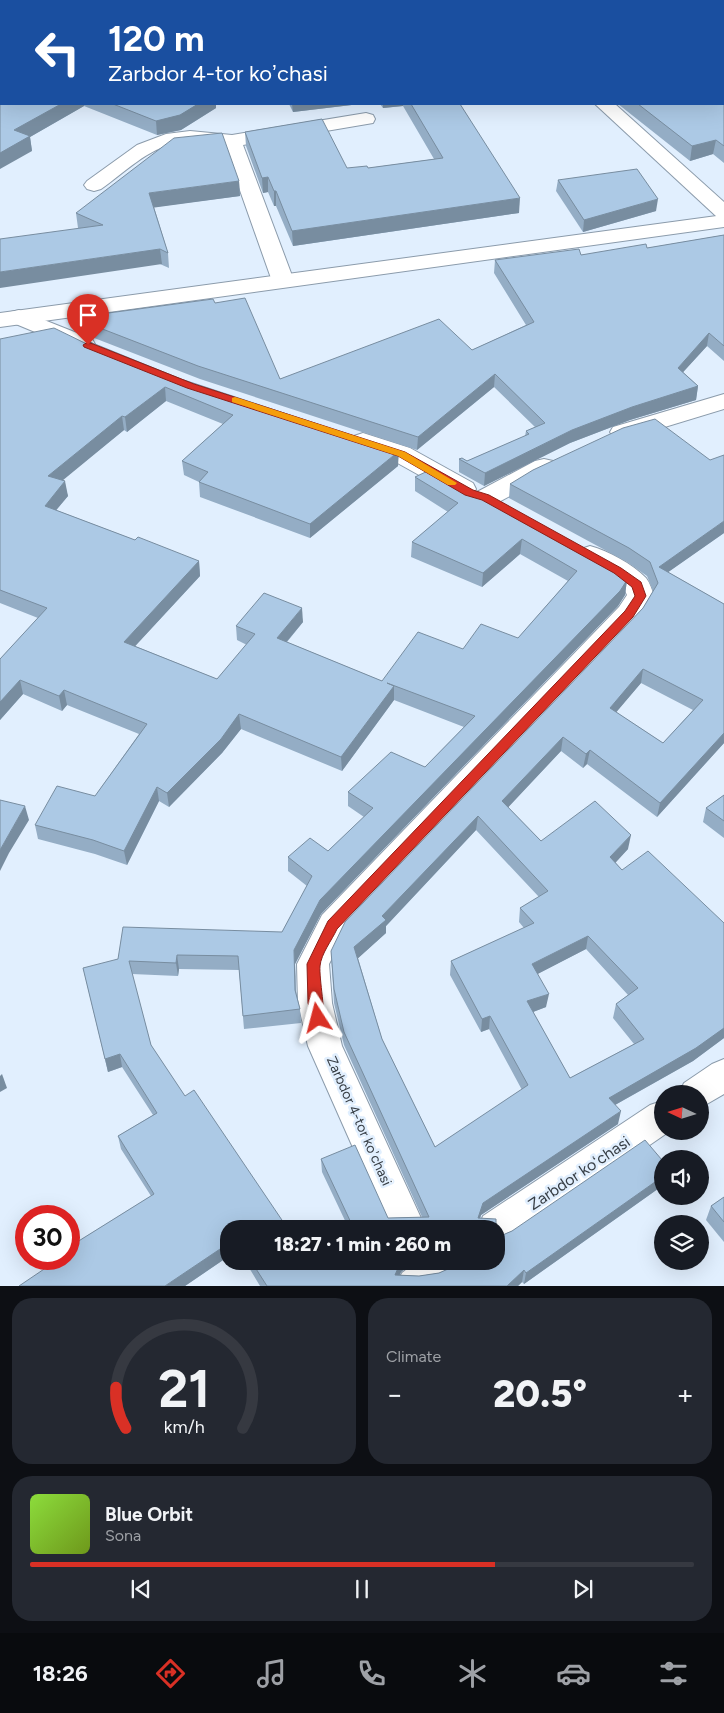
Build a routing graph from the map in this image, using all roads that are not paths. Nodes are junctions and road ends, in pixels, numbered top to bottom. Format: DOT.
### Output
graph roads {
  1 [pos="605,105"];
  2 [pos="366,120"];
  3 [pos="232,141"];
  4 [pos="94,186"];
  5 [pos="724,213"];
  6 [pos="724,221"];
  7 [pos="283,281"];
  8 [pos="9,319"];
  9 [pos="109,354"];
  10 [pos="724,401"];
  11 [pos="337,433"];
  12 [pos="602,440"];
  13 [pos="567,456"];
  14 [pos="486,498"];
  15 [pos="510,511"];
  16 [pos="568,543"];
  17 [pos="724,1075"];
  18 [pos="709,1085"];
  19 [pos="654,1122"];
  20 [pos="404,1220"];
  21 [pos="505,1223"];
  1 -- 5 [label="street"];
  2 -- 3 [label="street"];
  3 -- 4 [label="street"];
  3 -- 7 [label="street"];
  6 -- 7 [label="street"];
  7 -- 8 [label="street"];
  8 -- 9 [label="street"];
  10 -- 12 [label="street"];
  11 -- 14 [label="street"];
  13 -- 14 [label="street"];
  14 -- 15 [label="street"];
  16 -- 20 [label="street, Zarbdor 4-tor koʼchasi"];
  17 -- 18 [label="street"];
  19 -- 21 [label="street, Zarbdor koʻchasi"];
}
